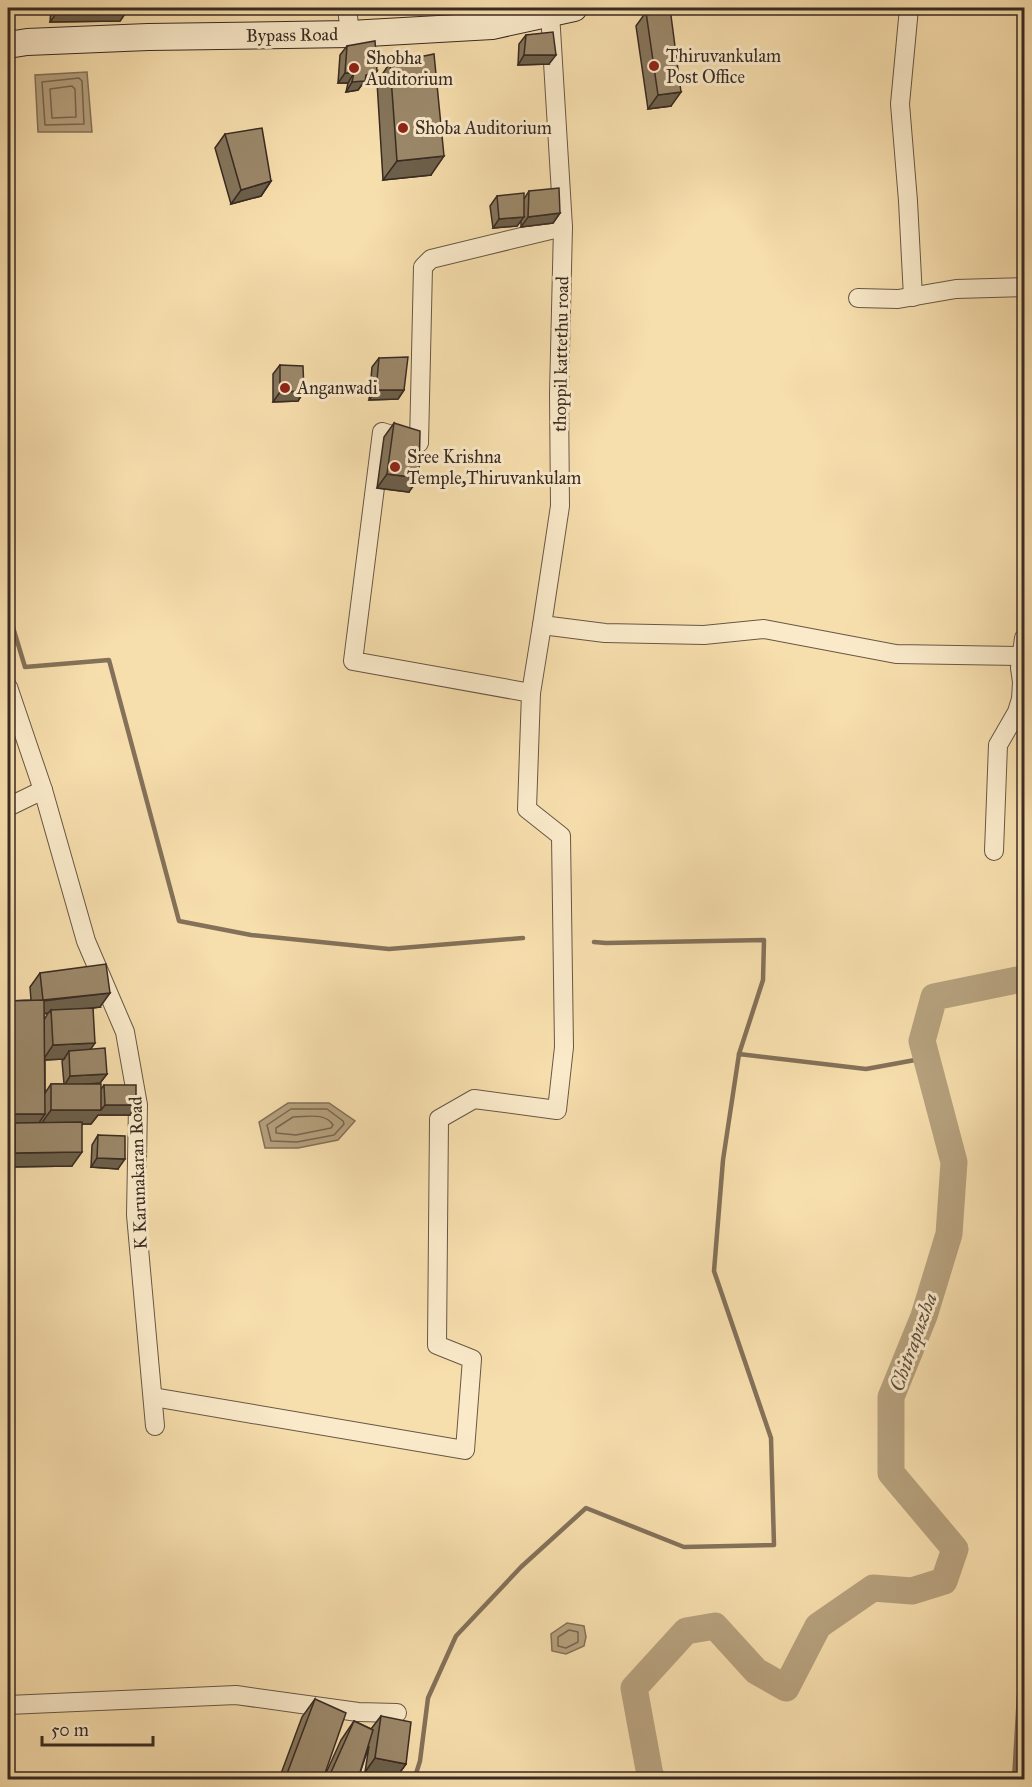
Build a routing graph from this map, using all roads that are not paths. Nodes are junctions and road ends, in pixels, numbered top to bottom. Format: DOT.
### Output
graph roads {
  1 [pos="346,8"];
  2 [pos="909,8"];
  3 [pos="562,10"];
  4 [pos="350,34"];
  5 [pos="8,45"];
  6 [pos="563,227"];
  7 [pos="1024,287"];
  8 [pos="913,297"];
  9 [pos="858,298"];
  10 [pos="542,625"];
  11 [pos="1024,638"];
  12 [pos="1022,656"];
  13 [pos="8,687"];
  14 [pos="531,693"];
  15 [pos="43,790"];
  16 [pos="8,807"];
  17 [pos="994,851"];
  18 [pos="153,1397"];
  19 [pos="155,1426"];
  20 [pos="8,1705"];
  21 [pos="397,1713"];
  1 -- 4 [label="street"];
  2 -- 8 [label="street"];
  3 -- 4 [label="main road, Bypass Road"];
  3 -- 6 [label="street, thoppil kattethu road"];
  4 -- 5 [label="main road, Bypass Road"];
  6 -- 10 [label="street, thoppil kattethu road"];
  6 -- 14 [label="street"];
  7 -- 8 [label="street"];
  8 -- 9 [label="street"];
  10 -- 12 [label="street"];
  10 -- 14 [label="street, thoppil kattethu road"];
  11 -- 12 [label="street"];
  12 -- 17 [label="street"];
  13 -- 15 [label="street, K Karunakaran Road"];
  14 -- 18 [label="street, thoppil kattethu road"];
  15 -- 16 [label="street"];
  15 -- 18 [label="street, K Karunakaran Road"];
  18 -- 19 [label="street, K Karunakaran Road"];
  20 -- 21 [label="street"];
}
